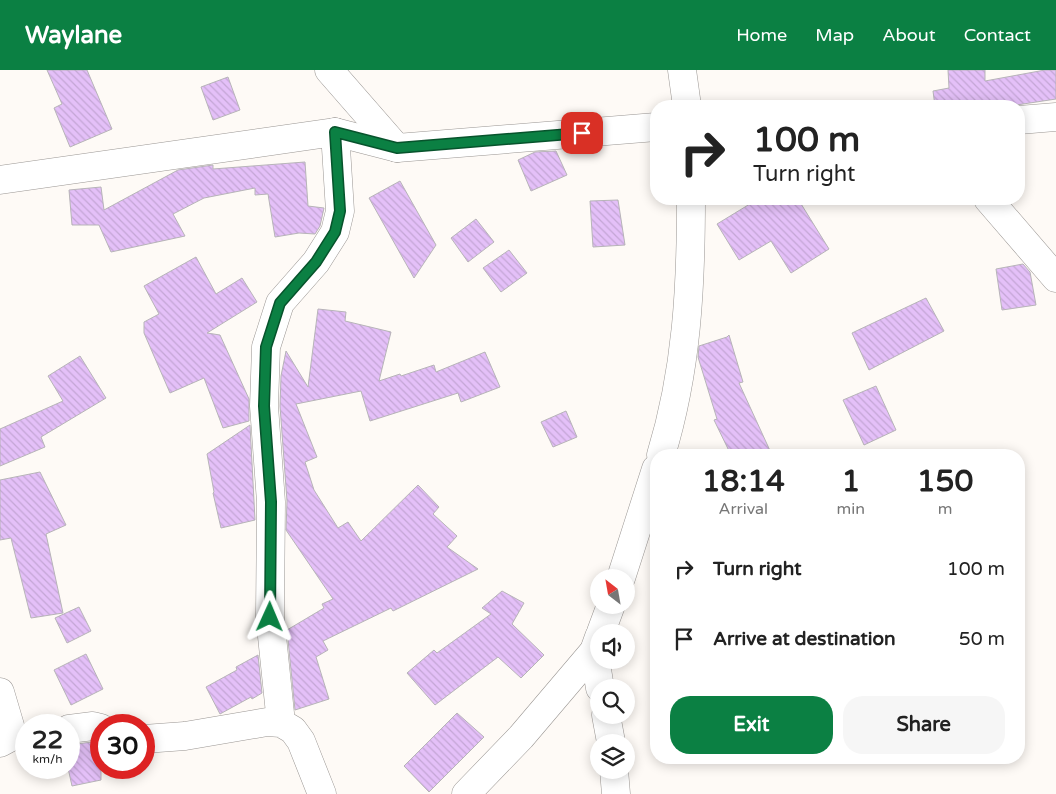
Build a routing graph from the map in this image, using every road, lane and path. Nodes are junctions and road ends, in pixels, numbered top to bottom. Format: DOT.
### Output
graph roads {
  1 [pos="329,70"];
  2 [pos="682,70"];
  3 [pos="686,100"];
  4 [pos="1056,117"];
  5 [pos="1025,120"];
  6 [pos="650,127"];
  7 [pos="335,132"];
  8 [pos="397,148"];
  9 [pos="0,180"];
  10 [pos="691,205"];
  11 [pos="993,205"];
  12 [pos="1056,278"];
  13 [pos="662,449"];
  14 [pos="650,488"];
  15 [pos="624,569"];
  16 [pos="590,650"];
  17 [pos="0,692"];
  18 [pos="281,723"];
  19 [pos="13,738"];
  20 [pos="155,738"];
  21 [pos="615,779"];
  22 [pos="322,794"];
  23 [pos="466,794"];
  24 [pos="616,794"];
  1 -- 8 [label="street"];
  2 -- 3 [label="street"];
  4 -- 5 [label="street"];
  6 -- 8 [label="street"];
  7 -- 8 [label="street"];
  7 -- 9 [label="street"];
  7 -- 18 [label="street"];
  10 -- 13 [label="street"];
  11 -- 12 [label="street"];
  14 -- 15 [label="street"];
  16 -- 23 [label="street"];
  17 -- 19 [label="street"];
  18 -- 20 [label="street"];
  18 -- 22 [label="street"];
  21 -- 24 [label="street"];
}
